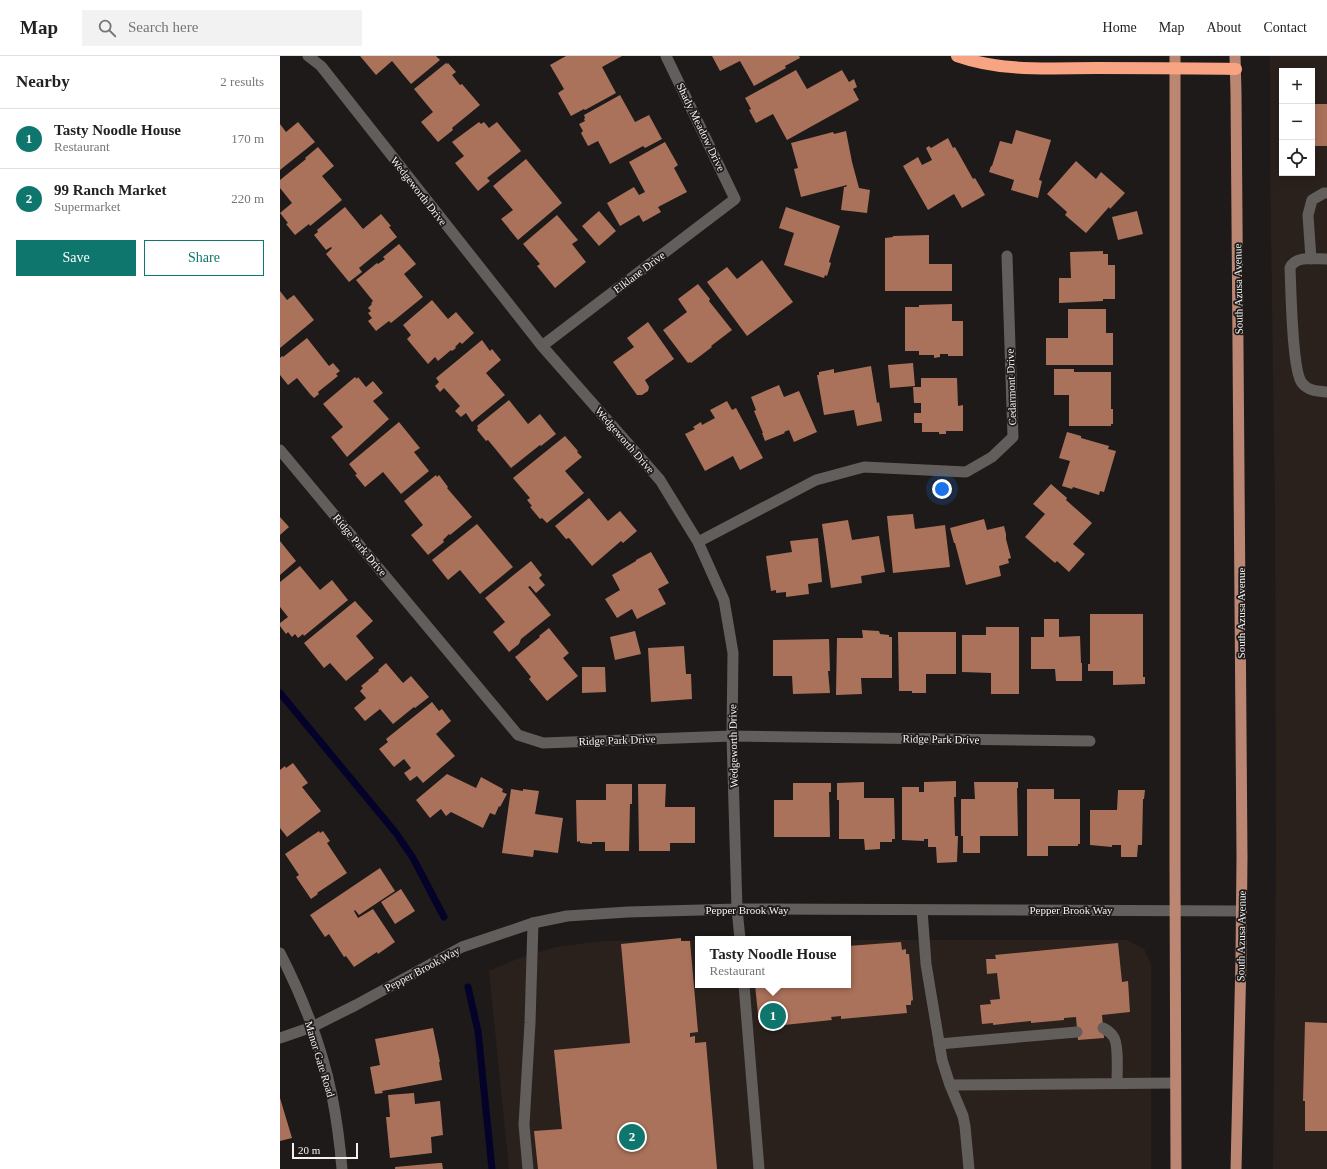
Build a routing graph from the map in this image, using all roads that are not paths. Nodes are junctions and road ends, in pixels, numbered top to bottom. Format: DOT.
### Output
graph roads {
  1 [pos="308,56"];
  2 [pos="666,56"];
  3 [pos="958,56"];
  4 [pos="1235,56"];
  5 [pos="1175,62"];
  6 [pos="1236,69"];
  7 [pos="1327,192"];
  8 [pos="735,199"];
  9 [pos="1008,256"];
  10 [pos="1311,259"];
  11 [pos="1327,259"];
  12 [pos="542,346"];
  13 [pos="1327,392"];
  14 [pos="280,450"];
  15 [pos="698,542"];
  16 [pos="732,736"];
  17 [pos="1090,741"];
  18 [pos="737,909"];
  19 [pos="922,910"];
  20 [pos="1175,910"];
  21 [pos="1241,911"];
  22 [pos="533,923"];
  23 [pos="740,936"];
  24 [pos="280,953"];
  25 [pos="744,988"];
  26 [pos="312,1027"];
  27 [pos="1103,1028"];
  28 [pos="1077,1032"];
  29 [pos="280,1038"];
  30 [pos="939,1044"];
  31 [pos="1117,1083"];
  32 [pos="1176,1083"];
  33 [pos="950,1085"];
  34 [pos="342,1169"];
  35 [pos="528,1169"];
  36 [pos="759,1169"];
  37 [pos="969,1169"];
  38 [pos="1176,1169"];
  39 [pos="1236,1169"];
  1 -- 12 [label="street, Wedgeworth Drive"];
  2 -- 8 [label="street, Shady Meadow Drive"];
  3 -- 5 [label="highway"];
  4 -- 6 [label="main road, South Azusa Avenue"];
  5 -- 6 [label="highway"];
  5 -- 20 [label="main road"];
  6 -- 21 [label="main road, South Azusa Avenue"];
  7 -- 10 [label="street"];
  8 -- 12 [label="street, Elklane Drive"];
  9 -- 15 [label="street, Cedarmont Drive"];
  10 -- 11 [label="street"];
  10 -- 13 [label="street"];
  12 -- 15 [label="street, Wedgeworth Drive"];
  14 -- 16 [label="street, Ridge Park Drive"];
  15 -- 16 [label="street, Wedgeworth Drive"];
  16 -- 17 [label="street, Ridge Park Drive"];
  16 -- 18 [label="street, Wedgeworth Drive"];
  18 -- 19 [label="street, Pepper Brook Way"];
  18 -- 22 [label="street, Pepper Brook Way"];
  18 -- 23 [label="street, Wedgeworth Drive"];
  19 -- 20 [label="street, Pepper Brook Way"];
  19 -- 30 [label="street"];
  20 -- 21 [label="street, Pepper Brook Way"];
  20 -- 32 [label="main road"];
  21 -- 39 [label="main road, South Azusa Avenue"];
  22 -- 26 [label="street, Pepper Brook Way"];
  22 -- 35 [label="street"];
  24 -- 26 [label="street, Manor Gate Road"];
  25 -- 36 [label="street"];
  26 -- 29 [label="street, Pepper Brook Way"];
  26 -- 34 [label="street, Manor Gate Road"];
  27 -- 31 [label="street"];
  28 -- 30 [label="street"];
  30 -- 33 [label="street"];
  31 -- 32 [label="street"];
  31 -- 33 [label="street"];
  32 -- 38 [label="main road"];
  33 -- 37 [label="street"];
}
